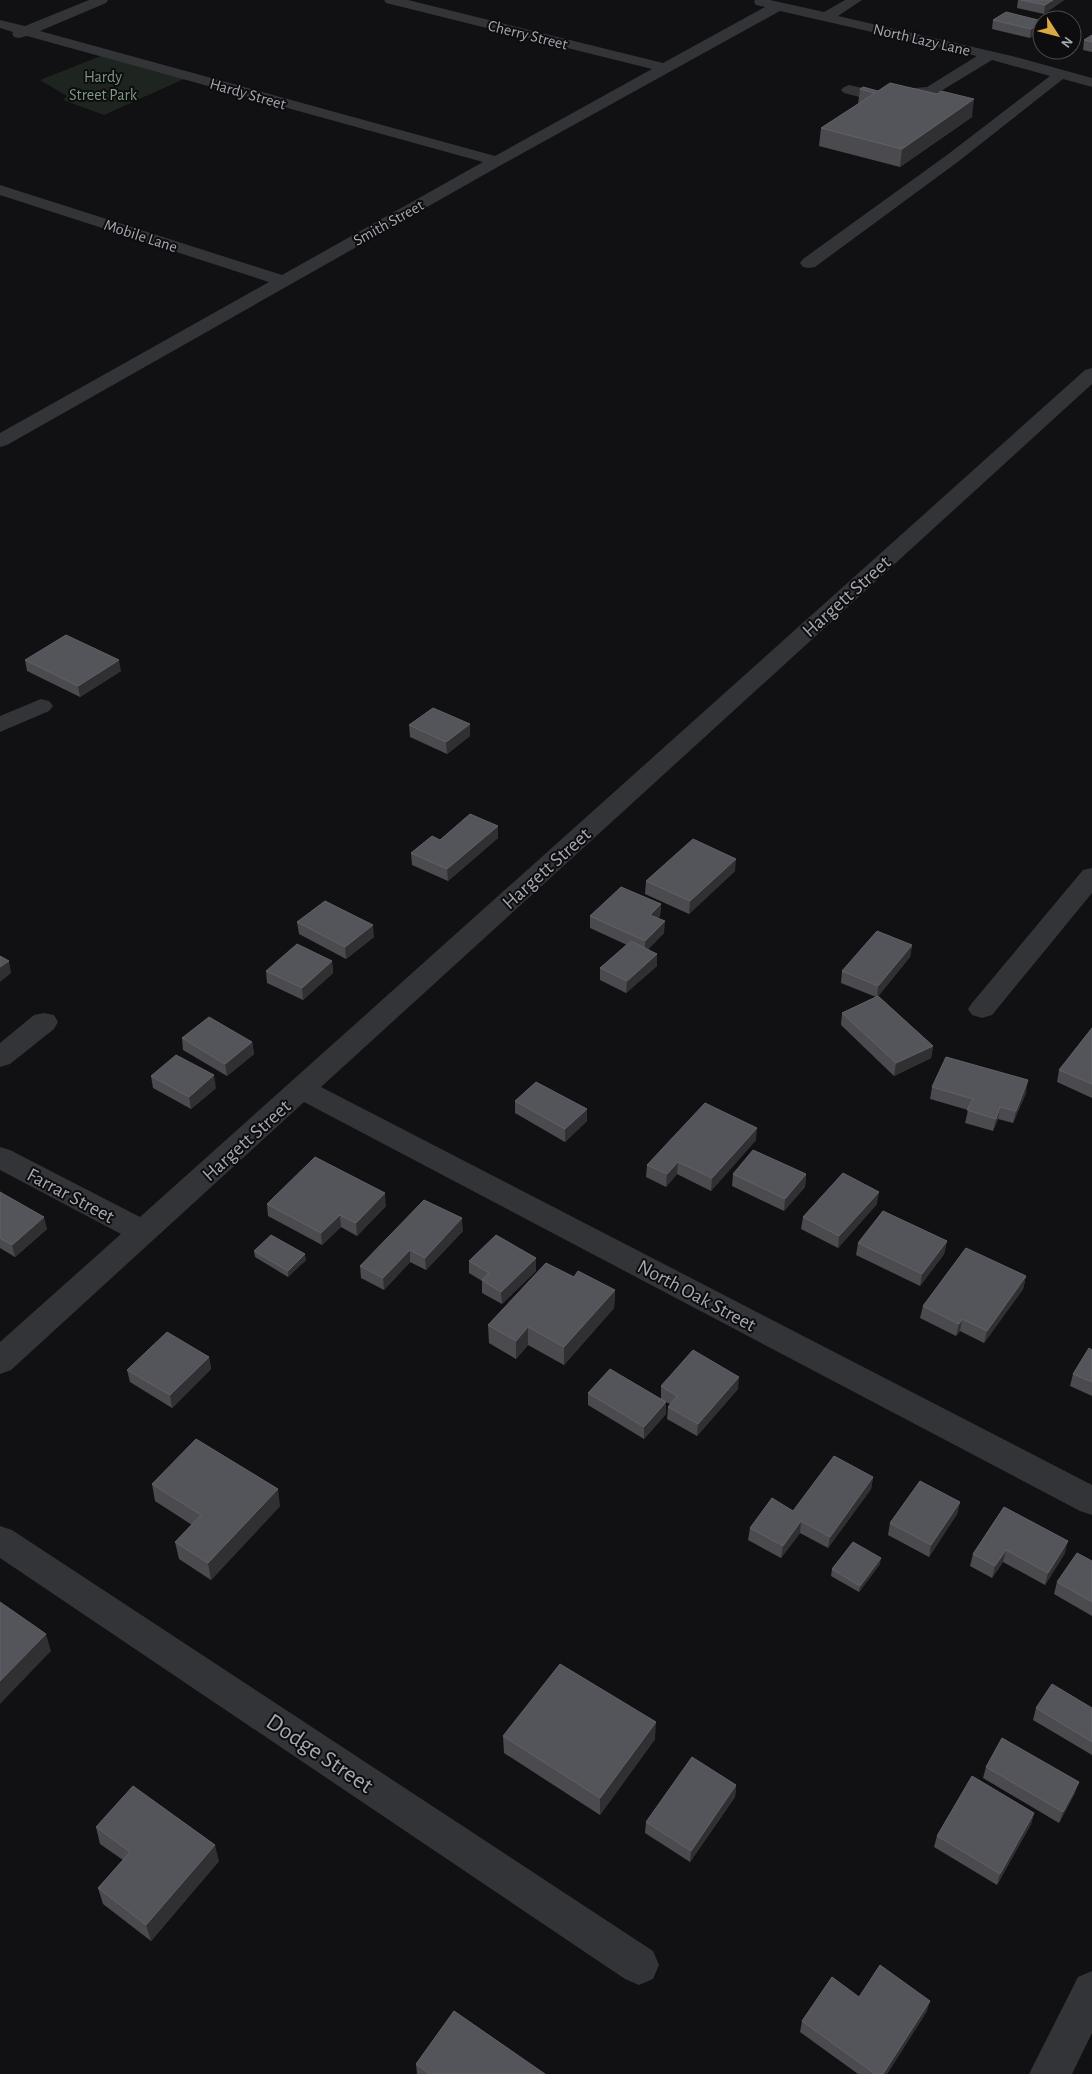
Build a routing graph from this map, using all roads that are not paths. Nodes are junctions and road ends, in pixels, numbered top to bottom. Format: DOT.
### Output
graph roads {
  1 [pos="101,0"];
  2 [pos="391,0"];
  3 [pos="751,0"];
  4 [pos="855,0"];
  5 [pos="778,6"];
  6 [pos="826,17"];
  7 [pos="0,24"];
  8 [pos="24,31"];
  9 [pos="0,41"];
  10 [pos="989,55"];
  11 [pos="665,68"];
  12 [pos="1061,74"];
  13 [pos="1092,83"];
  14 [pos="849,90"];
  15 [pos="497,161"];
  16 [pos="0,190"];
  17 [pos="809,263"];
  18 [pos="282,281"];
  19 [pos="1092,374"];
  20 [pos="0,440"];
  21 [pos="40,706"];
  22 [pos="0,725"];
  23 [pos="1092,876"];
  24 [pos="982,1009"];
  25 [pos="44,1022"];
  26 [pos="0,1057"];
  27 [pos="302,1089"];
  28 [pos="0,1157"];
  29 [pos="143,1232"];
  30 [pos="0,1361"];
  31 [pos="1092,1501"];
  32 [pos="0,1540"];
  33 [pos="640,1965"];
  34 [pos="1092,1991"];
  35 [pos="1050,2074"];
  1 -- 8 [label="street"];
  2 -- 11 [label="street, Cherry Street"];
  3 -- 5 [label="street, North Lazy Lane"];
  4 -- 6 [label="street"];
  5 -- 6 [label="street, North Lazy Lane"];
  5 -- 11 [label="street, Smith Street"];
  6 -- 10 [label="street, North Lazy Lane"];
  7 -- 8 [label="street, Hardy Street"];
  8 -- 9 [label="street"];
  8 -- 15 [label="street, Hardy Street"];
  10 -- 12 [label="street, North Lazy Lane"];
  10 -- 14 [label="street"];
  11 -- 15 [label="street, Smith Street"];
  12 -- 13 [label="street, North Lazy Lane"];
  12 -- 17 [label="street"];
  15 -- 18 [label="street, Smith Street"];
  16 -- 18 [label="street, Mobile Lane"];
  18 -- 20 [label="street, Smith Street"];
  19 -- 27 [label="street, Hargett Street"];
  21 -- 22 [label="street"];
  23 -- 24 [label="street"];
  25 -- 26 [label="street"];
  27 -- 29 [label="street, Hargett Street"];
  27 -- 31 [label="street, North Oak Street"];
  28 -- 29 [label="street, Farrar Street"];
  29 -- 30 [label="street, Hargett Street"];
  32 -- 33 [label="street, Dodge Street"];
  34 -- 35 [label="street"];
}
